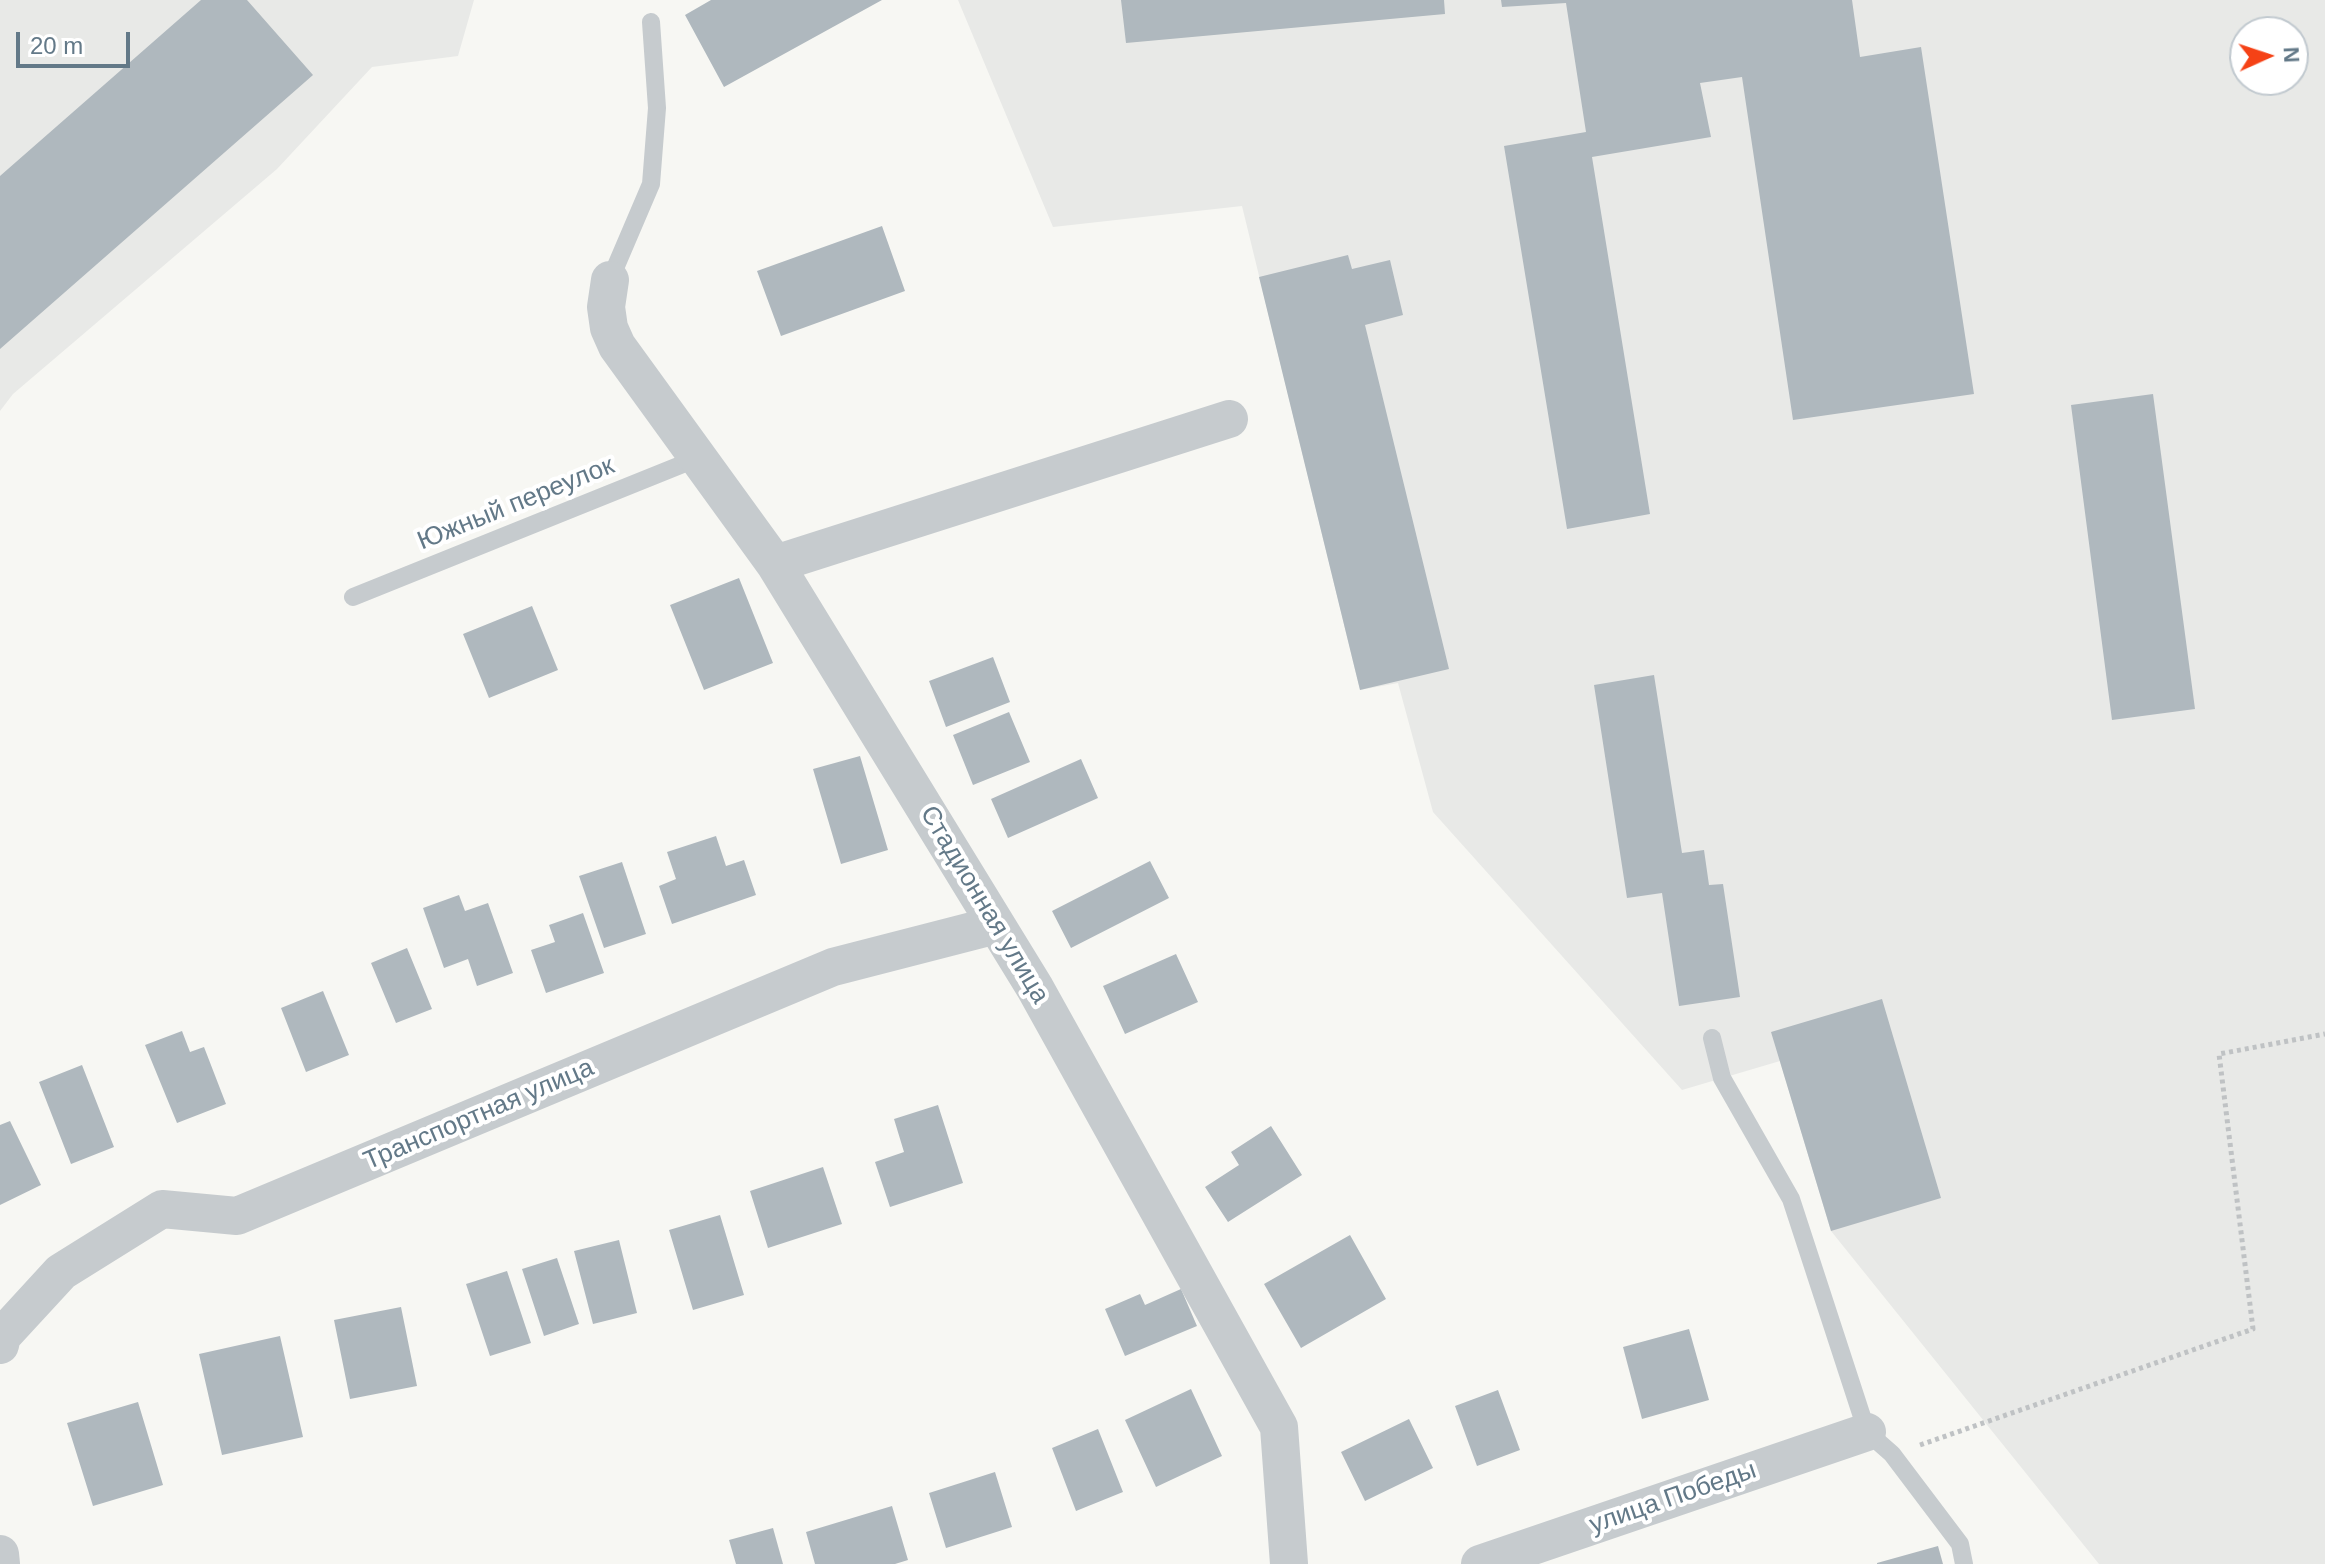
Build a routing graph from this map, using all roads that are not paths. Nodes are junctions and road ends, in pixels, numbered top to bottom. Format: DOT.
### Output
graph roads {
  1 [pos="651,22"];
  2 [pos="610,280"];
  3 [pos="1229,419"];
  4 [pos="698,458"];
  5 [pos="775,564"];
  6 [pos="353,597"];
  7 [pos="996,925"];
  8 [pos="1712,1038"];
  9 [pos="0,1345"];
  10 [pos="1880,1443"];
  11 [pos="0,1554"];
  12 [pos="1,1564"];
  13 [pos="1289,1564"];
  14 [pos="1480,1564"];
  15 [pos="1964,1564"];
  1 -- 2 [label="lane"];
  2 -- 4 [label="street, Стадионная улица"];
  3 -- 5 [label="street"];
  4 -- 5 [label="street, Стадионная улица"];
  4 -- 6 [label="lane, Южный переулок"];
  5 -- 7 [label="street, Стадионная улица"];
  7 -- 9 [label="street, Транспортная улица"];
  7 -- 13 [label="street, Стадионная улица"];
  8 -- 10 [label="lane"];
  10 -- 14 [label="street, улица Победы"];
  10 -- 15 [label="lane"];
  11 -- 12 [label="street"];
}
